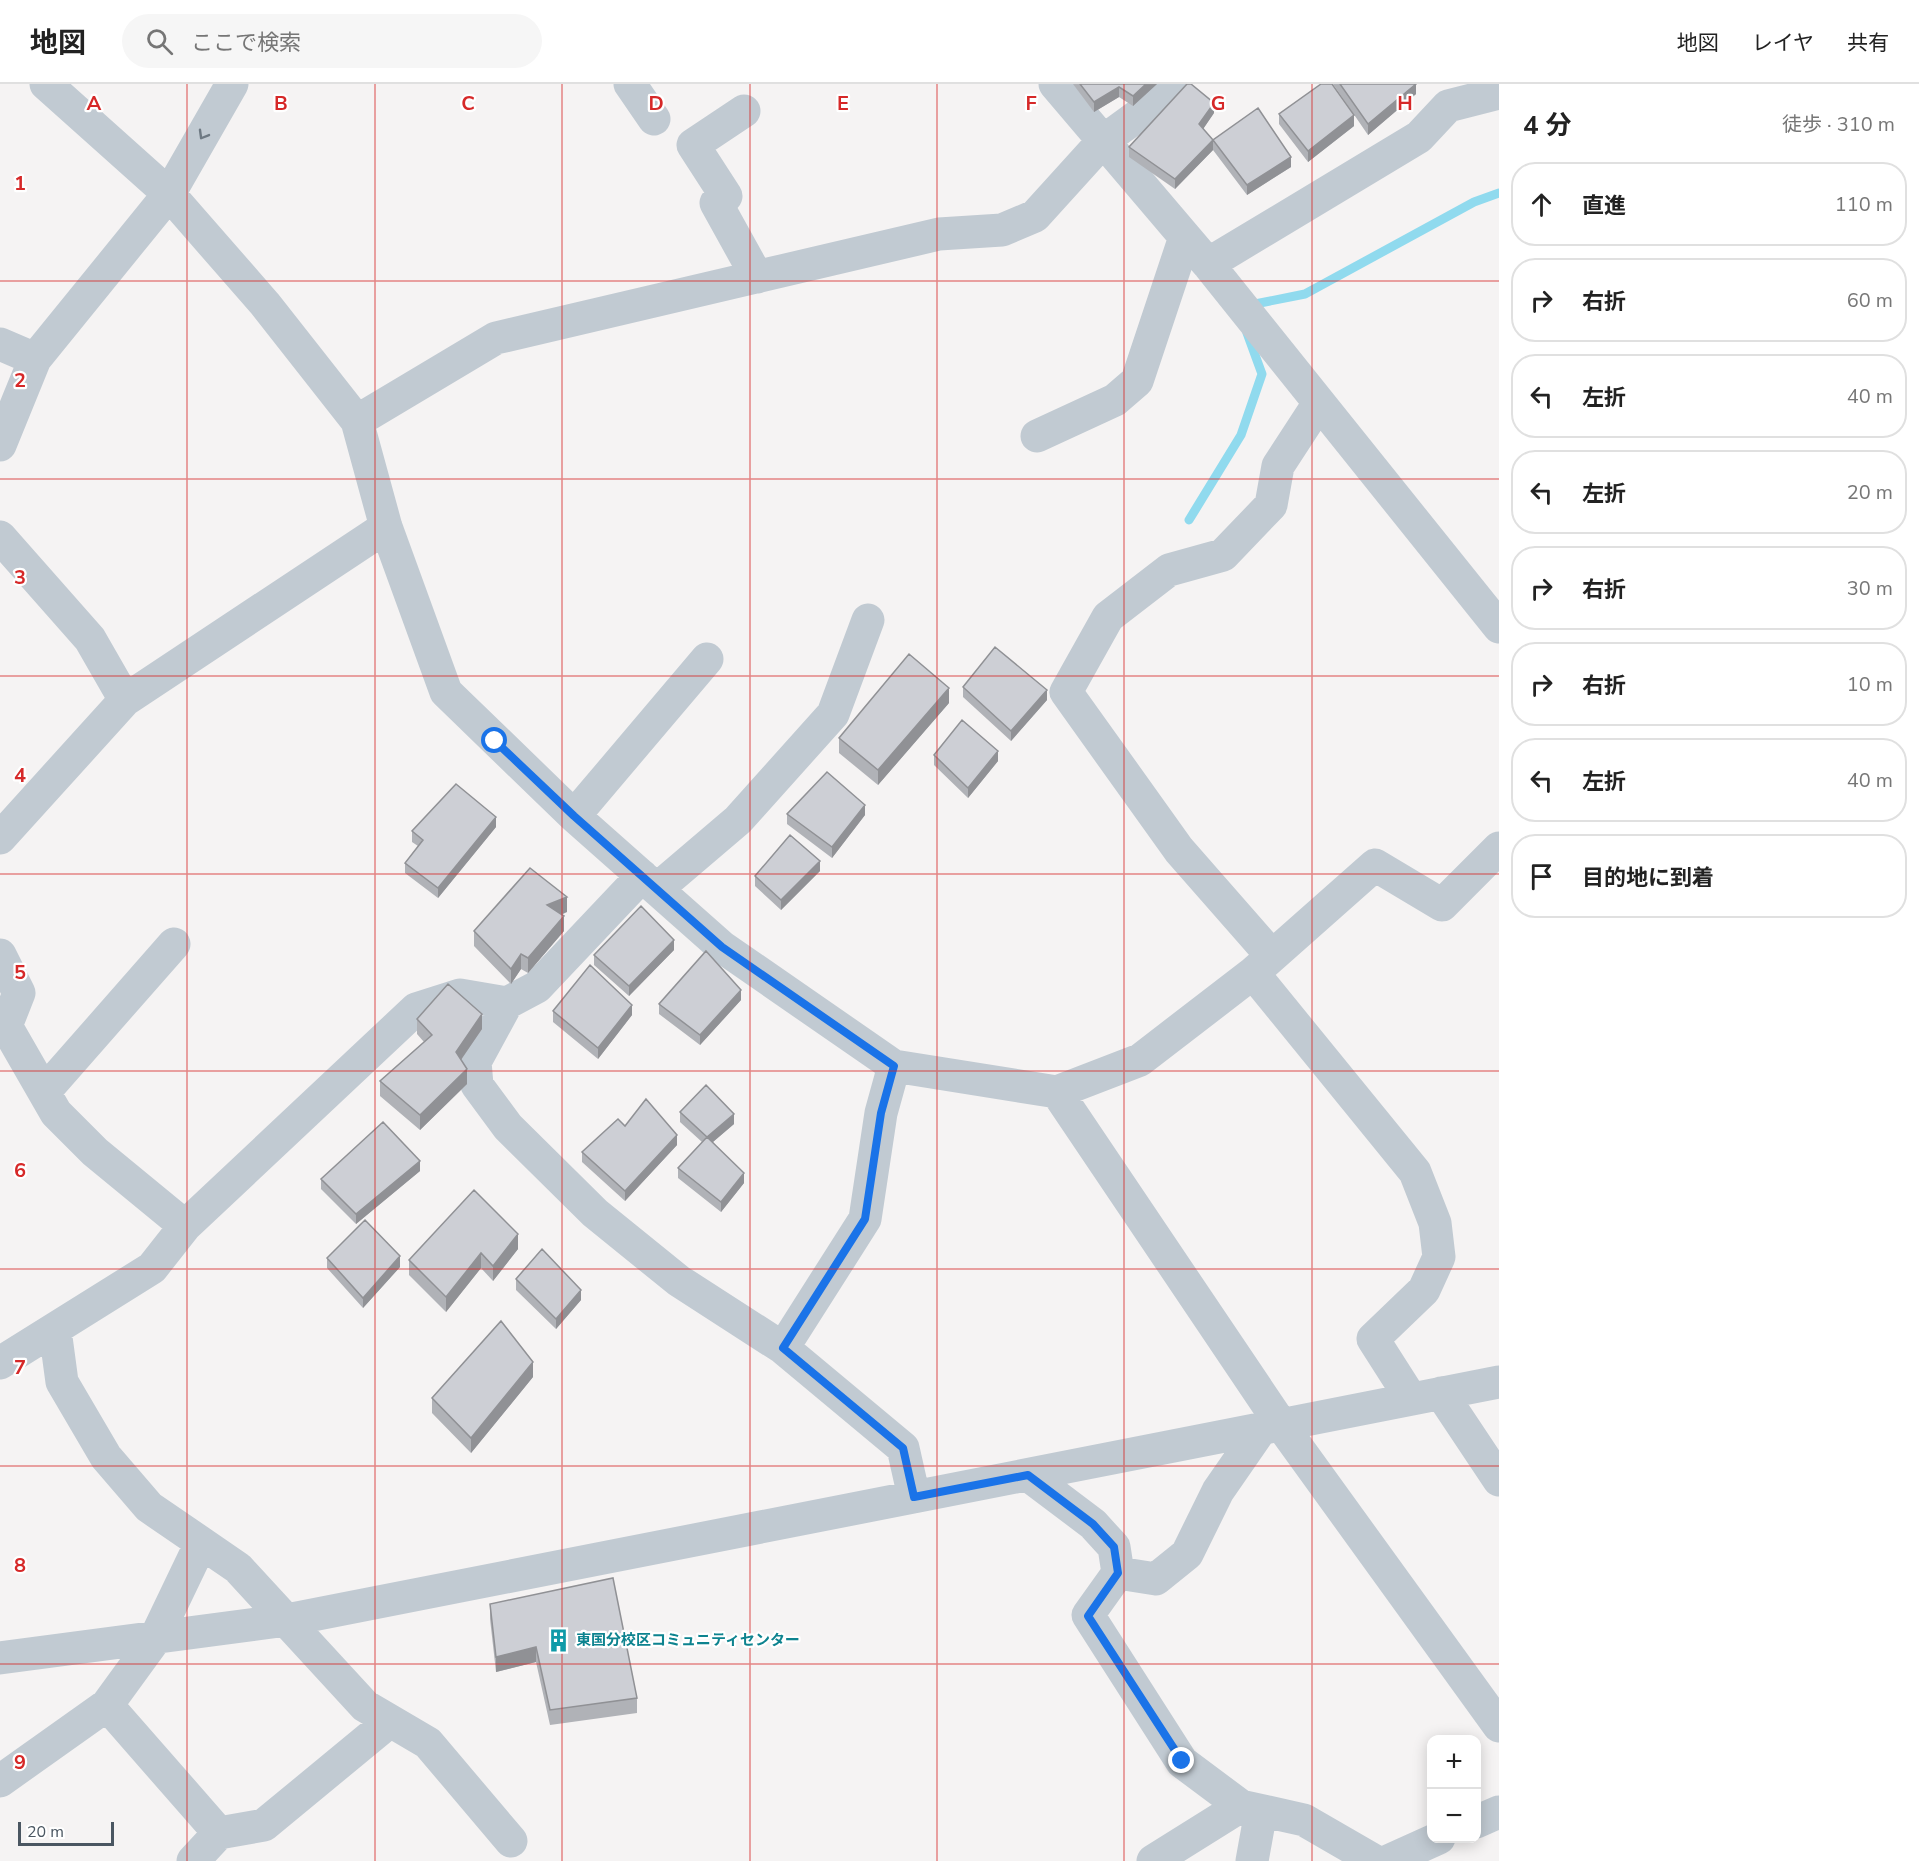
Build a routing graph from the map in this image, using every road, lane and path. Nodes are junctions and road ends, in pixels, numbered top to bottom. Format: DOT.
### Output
graph roads {
  1 [pos="46,84"];
  2 [pos="232,84"];
  3 [pos="630,84"];
  4 [pos="1055,84"];
  5 [pos="1171,84"];
  6 [pos="1499,93"];
  7 [pos="744,111"];
  8 [pos="654,118"];
  9 [pos="1103,141"];
  10 [pos="169,194"];
  11 [pos="1185,237"];
  12 [pos="1208,264"];
  13 [pos="757,277"];
  14 [pos="0,344"];
  15 [pos="35,359"];
  16 [pos="1319,403"];
  17 [pos="357,421"];
  18 [pos="1037,436"];
  19 [pos="0,445"];
  20 [pos="386,527"];
  21 [pos="0,537"];
  22 [pos="868,620"];
  23 [pos="1499,627"];
  24 [pos="707,659"];
  25 [pos="125,700"];
  26 [pos="574,816"];
  27 [pos="0,838"];
  28 [pos="1499,848"];
  29 [pos="649,882"];
  30 [pos="174,944"];
  31 [pos="0,955"];
  32 [pos="1262,964"];
  33 [pos="507,1002"];
  34 [pos="894,1066"];
  35 [pos="44,1092"];
  36 [pos="1057,1092"];
  37 [pos="185,1226"];
  38 [pos="55,1330"];
  39 [pos="783,1348"];
  40 [pos="0,1363"];
  41 [pos="1499,1382"];
  42 [pos="1425,1395"];
  43 [pos="1272,1427"];
  44 [pos="1028,1475"];
  45 [pos="1499,1480"];
  46 [pos="914,1497"];
  47 [pos="201,1543"];
  48 [pos="1118,1573"];
  49 [pos="287,1620"];
  50 [pos="155,1639"];
  51 [pos="0,1658"];
  52 [pos="107,1705"];
  53 [pos="390,1721"];
  54 [pos="1499,1726"];
  55 [pos="0,1781"];
  56 [pos="1251,1809"];
  57 [pos="1499,1812"];
  58 [pos="1481,1820"];
  59 [pos="219,1833"];
  60 [pos="511,1841"];
  61 [pos="1430,1843"];
  62 [pos="193,1861"];
  63 [pos="1153,1861"];
  64 [pos="1252,1861"];
  65 [pos="1375,1861"];
  66 [pos="1388,1861"];
  1 -- 10 [label="street"];
  2 -- 10 [label="street, one-way"];
  3 -- 8 [label="street"];
  4 -- 9 [label="street"];
  5 -- 9 [label="street"];
  6 -- 12 [label="street"];
  7 -- 13 [label="street"];
  9 -- 11 [label="street"];
  9 -- 13 [label="street"];
  10 -- 15 [label="street"];
  10 -- 17 [label="street"];
  11 -- 12 [label="street"];
  11 -- 18 [label="street"];
  12 -- 16 [label="street"];
  13 -- 17 [label="street"];
  14 -- 15 [label="street"];
  15 -- 19 [label="street"];
  16 -- 23 [label="street"];
  16 -- 32 [label="street"];
  17 -- 20 [label="street"];
  20 -- 25 [label="street"];
  20 -- 26 [label="street"];
  21 -- 25 [label="street"];
  22 -- 29 [label="street"];
  24 -- 26 [label="street"];
  25 -- 27 [label="street"];
  26 -- 29 [label="street"];
  28 -- 32 [label="street"];
  29 -- 33 [label="street"];
  29 -- 34 [label="street"];
  30 -- 35 [label="street"];
  31 -- 35 [label="street"];
  32 -- 36 [label="street"];
  32 -- 42 [label="street"];
  33 -- 37 [label="street"];
  33 -- 39 [label="street"];
  34 -- 36 [label="street"];
  34 -- 39 [label="street"];
  35 -- 37 [label="street"];
  36 -- 43 [label="street"];
  37 -- 38 [label="street"];
  38 -- 40 [label="street"];
  38 -- 47 [label="street"];
  39 -- 46 [label="street"];
  41 -- 42 [label="street"];
  42 -- 43 [label="street"];
  42 -- 45 [label="street"];
  43 -- 44 [label="street"];
  43 -- 48 [label="street"];
  43 -- 54 [label="street"];
  44 -- 46 [label="street"];
  44 -- 48 [label="street"];
  46 -- 49 [label="street"];
  47 -- 49 [label="street"];
  47 -- 50 [label="street"];
  48 -- 56 [label="street"];
  49 -- 50 [label="street"];
  49 -- 53 [label="street"];
  50 -- 51 [label="street"];
  50 -- 52 [label="street"];
  52 -- 55 [label="street"];
  52 -- 59 [label="street"];
  53 -- 59 [label="street"];
  53 -- 60 [label="street"];
  56 -- 63 [label="street"];
  56 -- 64 [label="street"];
  56 -- 65 [label="street"];
  57 -- 58 [label="street"];
  59 -- 62 [label="street"];
  61 -- 66 [label="street"];
}
